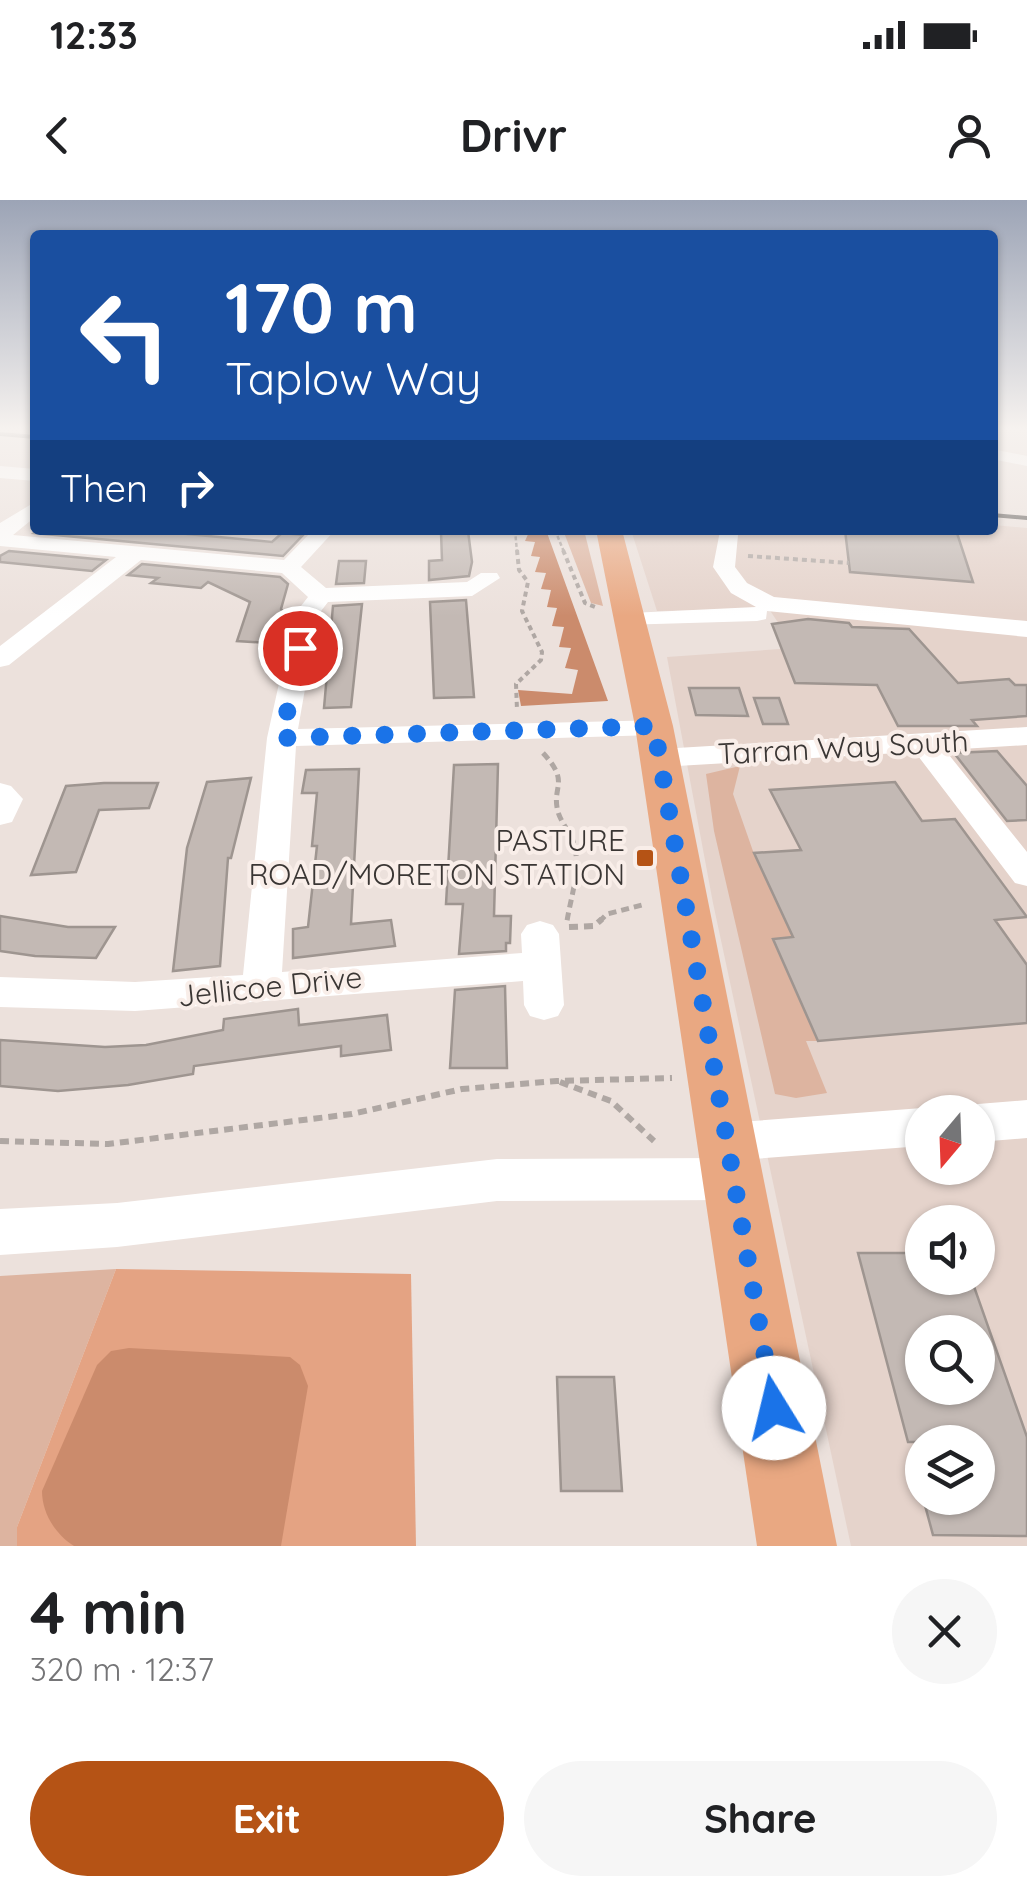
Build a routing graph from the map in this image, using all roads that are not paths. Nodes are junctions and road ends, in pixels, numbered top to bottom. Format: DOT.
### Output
graph roads {
  1 [pos="30,511"];
  2 [pos="320,535"];
  3 [pos="610,535"];
  4 [pos="0,540"];
  5 [pos="726,545"];
  6 [pos="136,552"];
  7 [pos="289,567"];
  8 [pos="483,589"];
  9 [pos="321,595"];
  10 [pos="629,614"];
  11 [pos="758,614"];
  12 [pos="1027,629"];
  13 [pos="0,659"];
  14 [pos="1027,736"];
  15 [pos="282,738"];
  16 [pos="657,742"];
  17 [pos="924,743"];
  18 [pos="0,793"];
  19 [pos="0,815"];
  20 [pos="1027,875"];
  21 [pos="548,958"];
  22 [pos="261,989"];
  23 [pos="0,992"];
  24 [pos="1027,1119"];
  25 [pos="995,1122"];
  26 [pos="905,1130"];
  27 [pos="711,1167"];
  28 [pos="0,1232"];
  29 [pos="797,1546"];
  1 -- 4 [label="street"];
  2 -- 7 [label="street"];
  3 -- 10 [label="main road"];
  4 -- 6 [label="street"];
  5 -- 12 [label="street"];
  6 -- 7 [label="street"];
  6 -- 13 [label="street"];
  7 -- 9 [label="street"];
  8 -- 9 [label="street"];
  9 -- 15 [label="street"];
  10 -- 11 [label="street"];
  10 -- 16 [label="main road"];
  14 -- 17 [label="street, Tarran Way South"];
  15 -- 16 [label="street, Tarran Way South"];
  15 -- 22 [label="street"];
  16 -- 17 [label="street, Tarran Way South"];
  16 -- 27 [label="main road"];
  17 -- 20 [label="street"];
  18 -- 19 [label="street"];
  21 -- 22 [label="street, Jellicoe Drive"];
  22 -- 23 [label="street, Jellicoe Drive"];
  24 -- 25 [label="street"];
  26 -- 27 [label="street"];
  27 -- 28 [label="street"];
  27 -- 29 [label="main road"];
}
